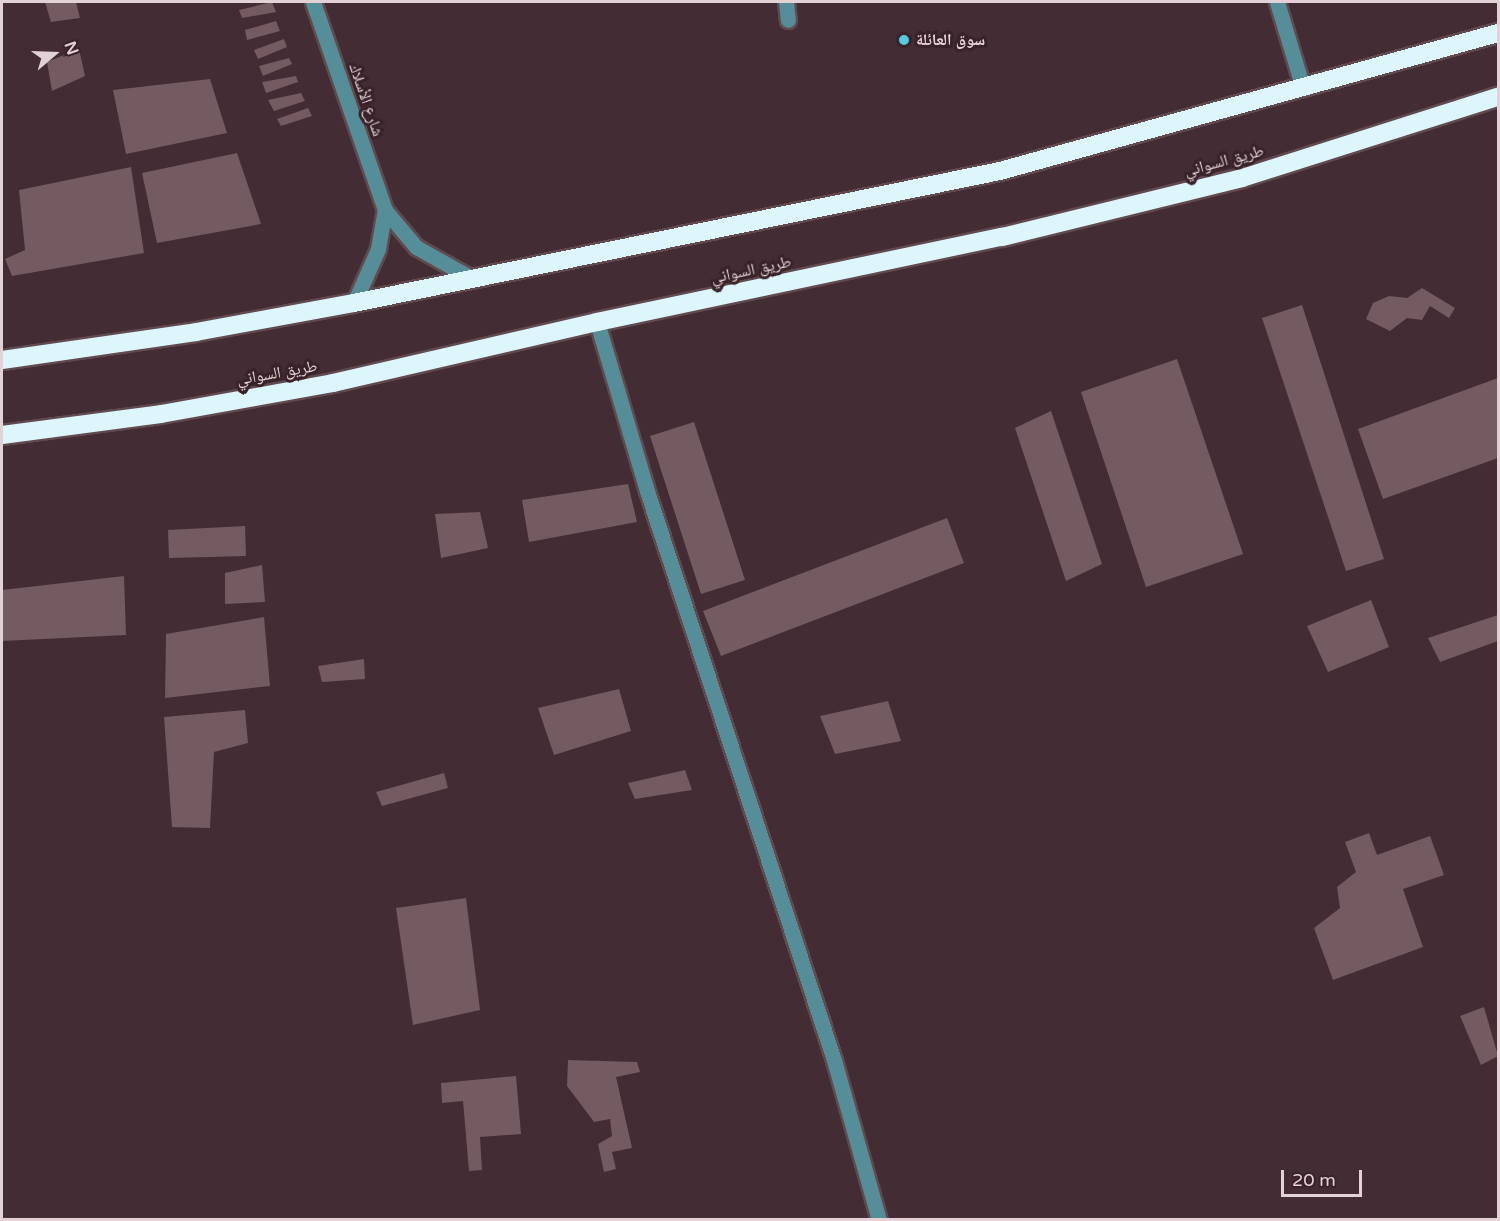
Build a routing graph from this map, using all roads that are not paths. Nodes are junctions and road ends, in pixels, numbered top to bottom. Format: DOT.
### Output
graph roads {
  1 [pos="314,2"];
  2 [pos="786,2"];
  3 [pos="1277,2"];
  4 [pos="788,20"];
  5 [pos="1498,33"];
  6 [pos="1303,88"];
  7 [pos="1498,97"];
  8 [pos="385,210"];
  9 [pos="473,279"];
  10 [pos="354,303"];
  11 [pos="597,322"];
  12 [pos="2,360"];
  13 [pos="2,435"];
  14 [pos="879,1220"];
  1 -- 8 [label="street, شارع الأسلاك"];
  2 -- 4 [label="street"];
  3 -- 6 [label="street"];
  5 -- 6 [label="highway"];
  6 -- 9 [label="highway"];
  7 -- 11 [label="highway, طريق السواني"];
  8 -- 9 [label="street, شارع الأسلاك"];
  8 -- 10 [label="street, شارع الأسلاك"];
  9 -- 10 [label="highway"];
  10 -- 12 [label="highway"];
  11 -- 13 [label="highway, طريق السواني"];
  11 -- 14 [label="street"];
}
